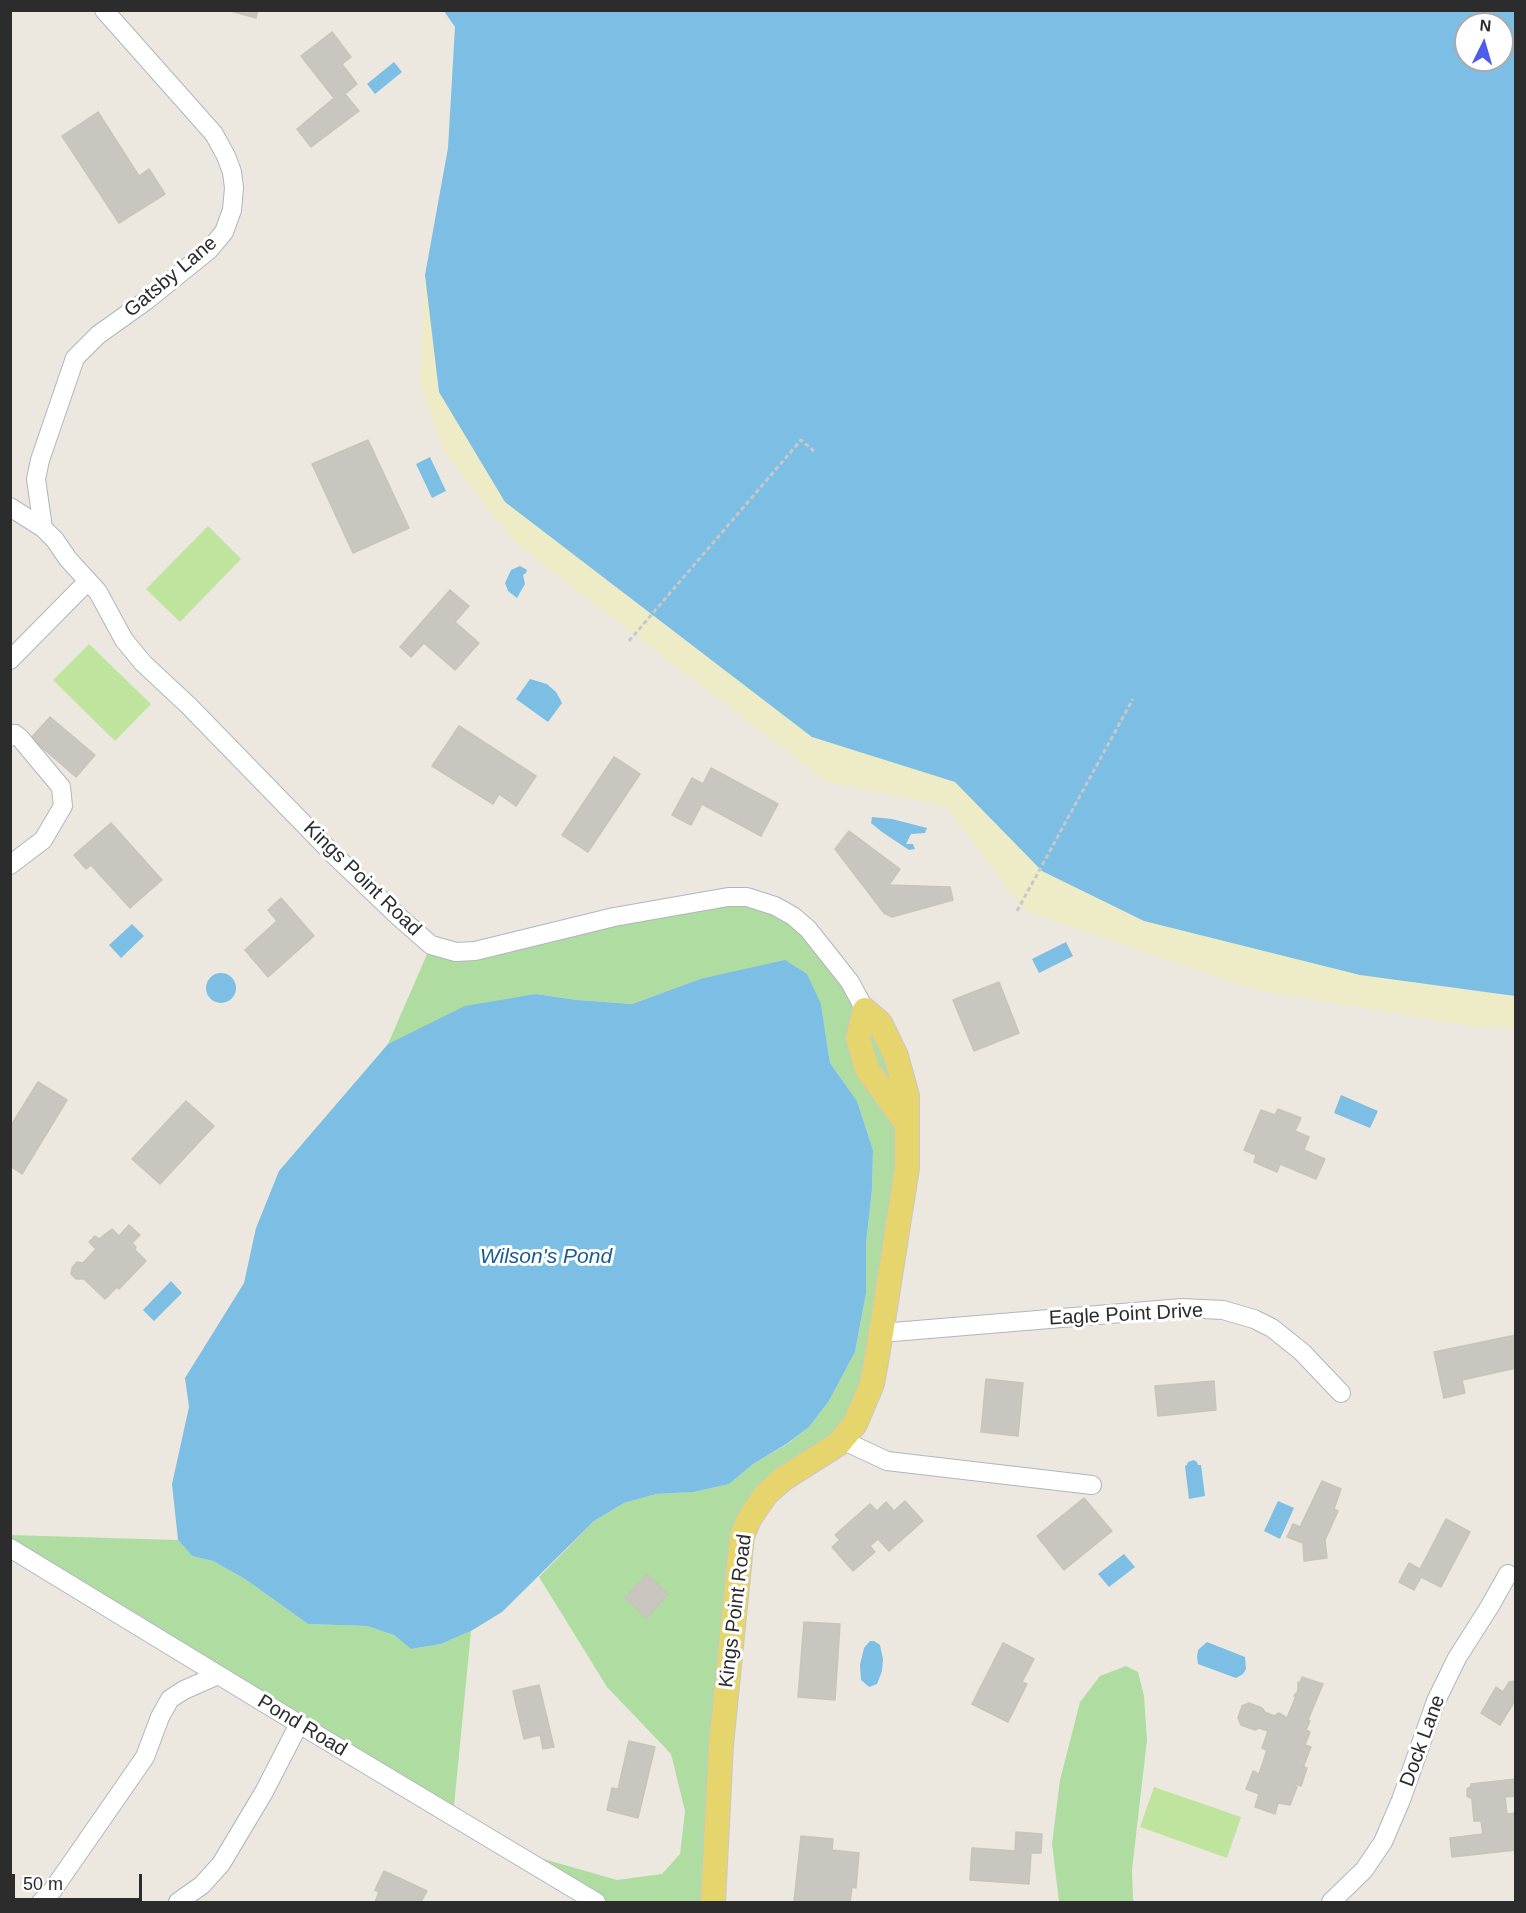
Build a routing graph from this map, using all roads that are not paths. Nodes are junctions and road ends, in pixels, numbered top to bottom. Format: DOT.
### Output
graph roads {
  1 [pos="104,10"];
  2 [pos="10,507"];
  3 [pos="43,528"];
  4 [pos="88,581"];
  5 [pos="10,660"];
  6 [pos="10,737"];
  7 [pos="10,865"];
  8 [pos="865,1010"];
  9 [pos="881,1333"];
  10 [pos="1341,1393"];
  11 [pos="842,1440"];
  12 [pos="1092,1485"];
  13 [pos="10,1548"];
  14 [pos="1508,1574"];
  15 [pos="218,1675"];
  16 [pos="299,1724"];
  17 [pos="41,1902"];
  18 [pos="178,1902"];
  19 [pos="596,1902"];
  20 [pos="713,1902"];
  21 [pos="1331,1902"];
  1 -- 3 [label="street, Gatsby Lane"];
  2 -- 3 [label="street, Kings Point Road"];
  3 -- 4 [label="street, Kings Point Road"];
  4 -- 5 [label="street"];
  4 -- 8 [label="street, Kings Point Road"];
  6 -- 7 [label="street"];
  8 -- 9 [label="main road, Kings Point Road"];
  9 -- 10 [label="street, Eagle Point Drive"];
  9 -- 11 [label="main road, Kings Point Road"];
  11 -- 12 [label="street"];
  11 -- 20 [label="main road, Kings Point Road"];
  13 -- 15 [label="street, Pond Road"];
  14 -- 21 [label="street, Dock Lane"];
  15 -- 16 [label="street, Pond Road"];
  15 -- 17 [label="street"];
  16 -- 18 [label="street"];
  16 -- 19 [label="street, Pond Road"];
}
